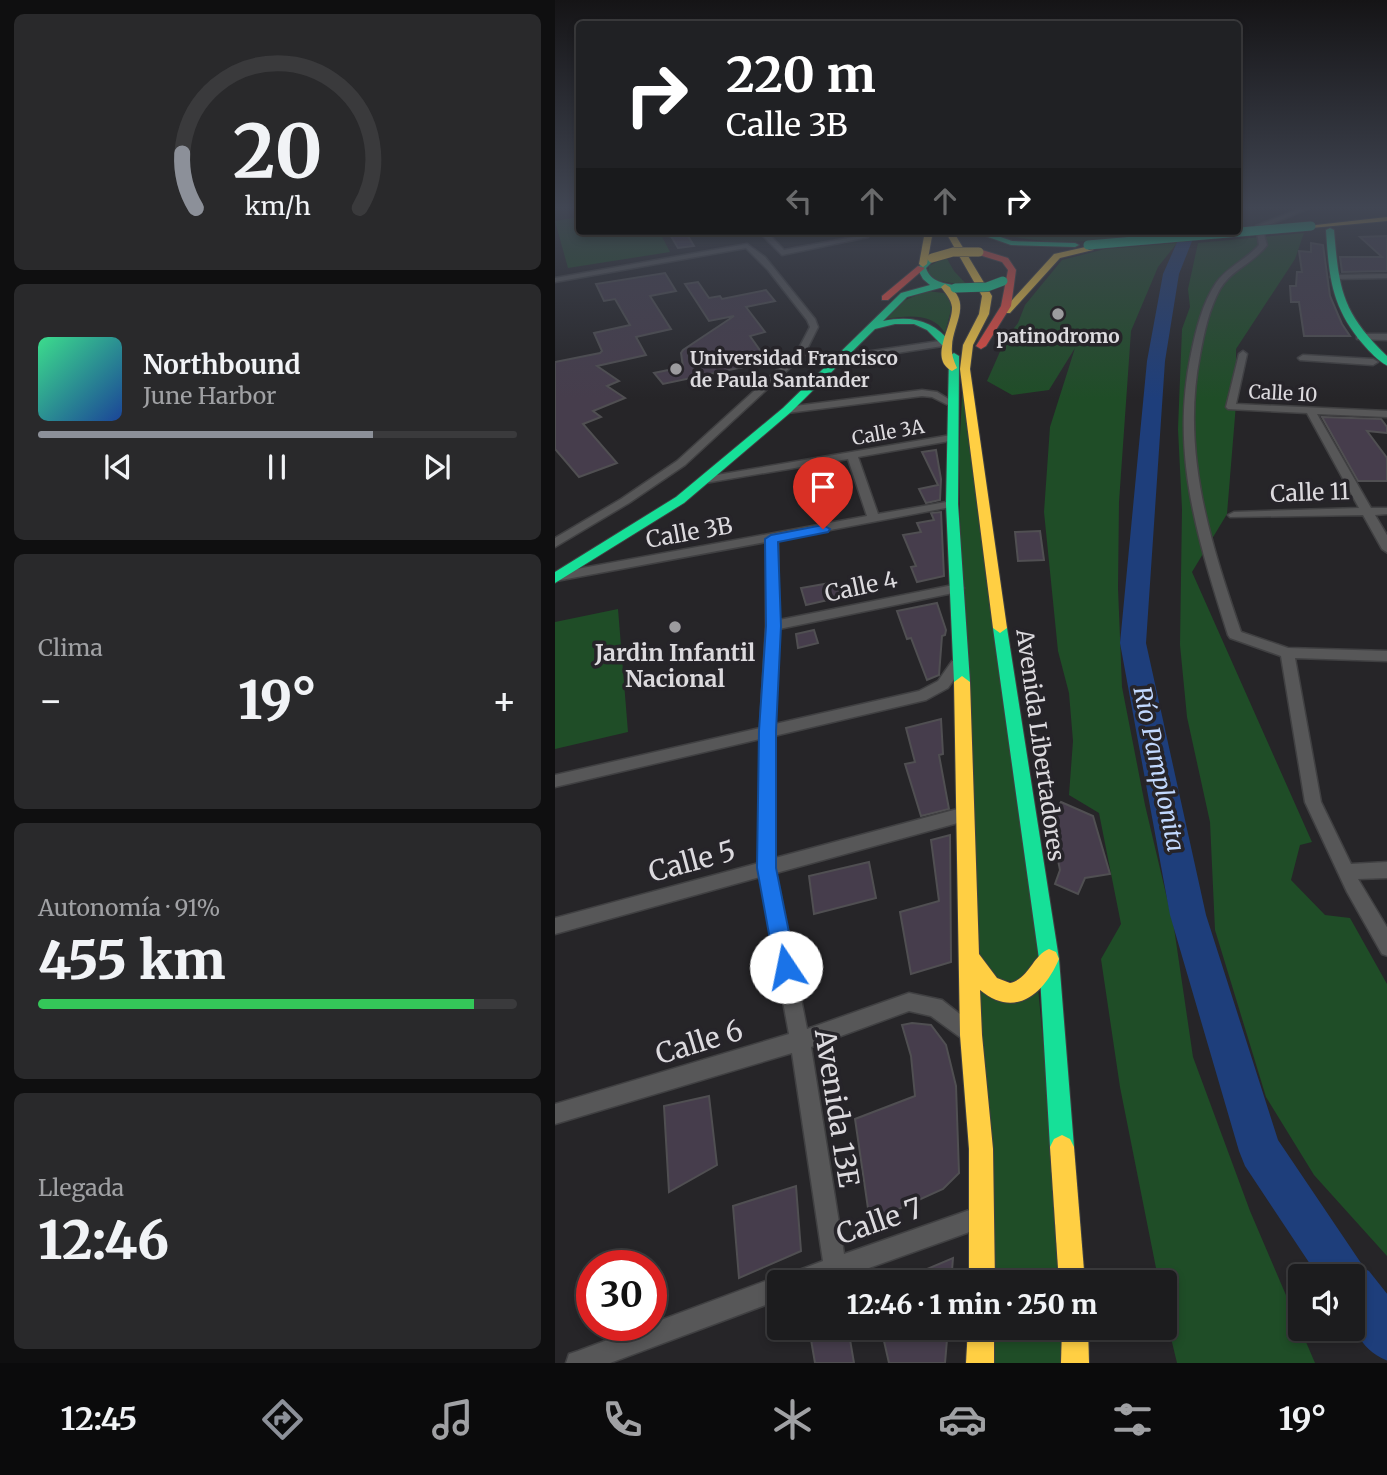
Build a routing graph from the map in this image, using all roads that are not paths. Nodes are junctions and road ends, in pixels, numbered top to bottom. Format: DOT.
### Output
graph roads {
  1 [pos="597,273"];
  2 [pos="773,273"];
  3 [pos="913,273"];
  4 [pos="924,273"];
  5 [pos="963,273"];
  6 [pos="974,273"];
  7 [pos="1012,273"];
  8 [pos="1042,273"];
  9 [pos="1230,273"];
  10 [pos="1334,273"];
  11 [pos="1009,275"];
  12 [pos="1387,276"];
  13 [pos="1334,277"];
  14 [pos="555,280"];
  15 [pos="946,287"];
  16 [pos="996,323"];
  17 [pos="874,326"];
  18 [pos="1360,337"];
  19 [pos="1387,337"];
  20 [pos="946,343"];
  21 [pos="1243,354"];
  22 [pos="1303,358"];
  23 [pos="838,359"];
  24 [pos="1380,362"];
  25 [pos="952,369"];
  26 [pos="970,400"];
  27 [pos="952,404"];
  28 [pos="787,410"];
  29 [pos="1311,412"];
  30 [pos="1387,414"];
  31 [pos="951,439"];
  32 [pos="852,455"];
  33 [pos="705,480"];
  34 [pos="952,504"];
  35 [pos="1387,510"];
  36 [pos="1365,511"];
  37 [pos="1234,515"];
  38 [pos="874,519"];
  39 [pos="771,539"];
  40 [pos="555,543"];
  41 [pos="1387,549"];
  42 [pos="555,573"];
  43 [pos="958,588"];
  44 [pos="773,626"];
  45 [pos="1287,653"];
  46 [pos="1387,656"];
  47 [pos="961,657"];
  48 [pos="767,731"];
  49 [pos="555,781"];
  50 [pos="965,814"];
  51 [pos="767,868"];
  52 [pos="1387,870"];
  53 [pos="1346,872"];
  54 [pos="555,926"];
  55 [pos="1387,948"];
  56 [pos="1049,959"];
  57 [pos="971,960"];
  58 [pos="971,1035"];
  59 [pos="800,1041"];
  60 [pos="555,1114"];
  61 [pos="983,1217"];
  62 [pos="835,1268"];
  63 [pos="830,1270"];
  64 [pos="982,1270"];
  65 [pos="1071,1270"];
  66 [pos="767,1293"];
  67 [pos="981,1340"];
  68 [pos="1075,1340"];
  69 [pos="578,1363"];
  70 [pos="980,1363"];
  71 [pos="1075,1363"];
  1 -- 14 [label="street"];
  2 -- 40 [label="street"];
  3 -- 42 [label="main road"];
  4 -- 15 [label="main road"];
  5 -- 25 [label="main road"];
  6 -- 26 [label="main road, Avenida Libertadores"];
  7 -- 11 [label="main road"];
  8 -- 16 [label="main road"];
  9 -- 45 [label="street"];
  10 -- 13 [label="main road"];
  11 -- 15 [label="main road, bridge"];
  11 -- 16 [label="main road"];
  12 -- 13 [label="street"];
  13 -- 18 [label="main road"];
  15 -- 17 [label="main road"];
  15 -- 20 [label="main road"];
  16 -- 26 [label="main road"];
  17 -- 20 [label="main road"];
  17 -- 23 [label="main road"];
  18 -- 19 [label="street"];
  18 -- 24 [label="main road"];
  20 -- 23 [label="street"];
  20 -- 25 [label="main road"];
  21 -- 29 [label="street, Calle 10"];
  22 -- 24 [label="street"];
  23 -- 28 [label="main road"];
  25 -- 27 [label="main road"];
  26 -- 56 [label="main road, Avenida Libertadores"];
  27 -- 28 [label="street"];
  27 -- 31 [label="main road"];
  28 -- 33 [label="main road"];
  29 -- 30 [label="street, Calle 10"];
  29 -- 36 [label="street"];
  31 -- 32 [label="street, Calle 3A"];
  31 -- 34 [label="main road"];
  32 -- 33 [label="street, Calle 3A"];
  32 -- 38 [label="street"];
  33 -- 42 [label="main road"];
  34 -- 38 [label="street, Calle 3B"];
  34 -- 43 [label="main road"];
  35 -- 36 [label="street, Calle 11"];
  36 -- 37 [label="street, Calle 11"];
  36 -- 41 [label="street"];
  38 -- 39 [label="street, Calle 3B"];
  39 -- 42 [label="street, Calle 3B"];
  39 -- 44 [label="street, Avenida 13E"];
  43 -- 44 [label="street, Calle 4"];
  43 -- 47 [label="main road"];
  44 -- 48 [label="street, Avenida 13E"];
  45 -- 46 [label="street"];
  45 -- 53 [label="street"];
  47 -- 48 [label="street"];
  47 -- 50 [label="main road"];
  48 -- 49 [label="street"];
  48 -- 51 [label="street, Avenida 13E"];
  50 -- 51 [label="street, Calle 5"];
  50 -- 57 [label="main road"];
  51 -- 54 [label="street, Calle 5"];
  51 -- 59 [label="street, Avenida 13E"];
  52 -- 53 [label="street"];
  53 -- 55 [label="street"];
  56 -- 57 [label="main road"];
  56 -- 65 [label="main road, Avenida Libertadores"];
  57 -- 58 [label="main road"];
  58 -- 59 [label="street, Calle 6"];
  58 -- 61 [label="main road"];
  59 -- 60 [label="street, Calle 6"];
  59 -- 62 [label="street, Avenida 13E"];
  61 -- 62 [label="street, Calle 7"];
  61 -- 64 [label="main road"];
  62 -- 63 [label="street, Calle 7"];
  66 -- 69 [label="street"];
  67 -- 70 [label="main road"];
  68 -- 71 [label="main road"];
}
